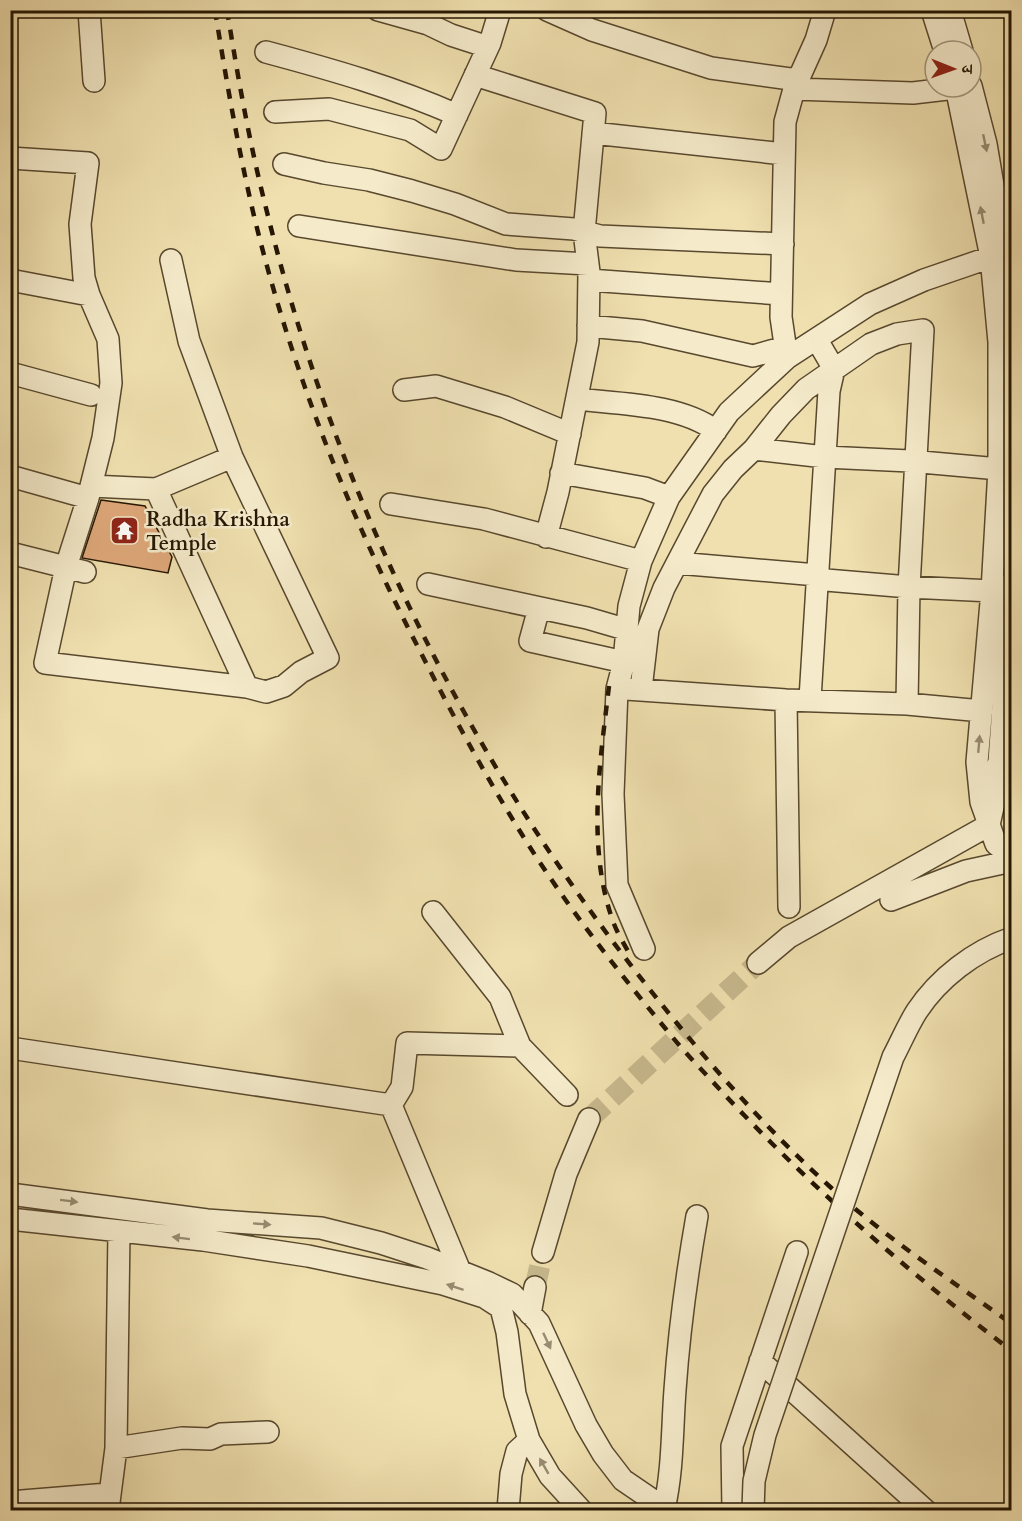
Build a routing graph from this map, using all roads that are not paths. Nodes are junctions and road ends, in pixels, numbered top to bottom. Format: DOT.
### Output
graph roads {
  1 [pos="89,10"];
  2 [pos="378,10"];
  3 [pos="500,10"];
  4 [pos="547,10"];
  5 [pos="825,10"];
  6 [pos="932,10"];
  7 [pos="950,10"];
  8 [pos="941,39"];
  9 [pos="958,39"];
  10 [pos="488,47"];
  11 [pos="266,52"];
  12 [pos="475,75"];
  13 [pos="94,81"];
  14 [pos="796,85"];
  15 [pos="923,92"];
  16 [pos="964,99"];
  17 [pos="275,112"];
  18 [pos="457,115"];
  19 [pos="593,133"];
  20 [pos="784,154"];
  21 [pos="11,161"];
  22 [pos="284,164"];
  23 [pos="299,226"];
  24 [pos="584,232"];
  25 [pos="783,244"];
  26 [pos="1002,255"];
  27 [pos="171,260"];
  28 [pos="588,272"];
  29 [pos="10,280"];
  30 [pos="781,294"];
  31 [pos="88,295"];
  32 [pos="1011,297"];
  33 [pos="588,326"];
  34 [pos="817,340"];
  35 [pos="786,353"];
  36 [pos="753,356"];
  37 [pos="834,369"];
  38 [pos="10,373"];
  39 [pos="766,377"];
  40 [pos="404,390"];
  41 [pos="91,395"];
  42 [pos="576,399"];
  43 [pos="716,431"];
  44 [pos="570,434"];
  45 [pos="754,449"];
  46 [pos="232,457"];
  47 [pos="825,457"];
  48 [pos="916,462"];
  49 [pos="999,469"];
  50 [pos="561,473"];
  51 [pos="10,476"];
  52 [pos="156,489"];
  53 [pos="90,492"];
  54 [pos="669,498"];
  55 [pos="391,504"];
  56 [pos="546,537"];
  57 [pos="10,553"];
  58 [pos="641,561"];
  59 [pos="677,563"];
  60 [pos="75,570"];
  61 [pos="817,575"];
  62 [pos="1011,582"];
  63 [pos="428,584"];
  64 [pos="909,587"];
  65 [pos="992,591"];
  66 [pos="539,608"];
  67 [pos="628,630"];
  68 [pos="624,662"];
  69 [pos="247,687"];
  70 [pos="617,689"];
  71 [pos="641,689"];
  72 [pos="810,699"];
  73 [pos="786,700"];
  74 [pos="907,704"];
  75 [pos="982,711"];
  76 [pos="1011,773"];
  77 [pos="981,802"];
  78 [pos="989,825"];
  79 [pos="967,837"];
  80 [pos="1011,856"];
  81 [pos="1011,861"];
  82 [pos="966,871"];
  83 [pos="891,900"];
  84 [pos="789,907"];
  85 [pos="433,912"];
  86 [pos="1011,938"];
  87 [pos="644,949"];
  88 [pos="758,963"];
  89 [pos="520,1046"];
  90 [pos="10,1048"];
  91 [pos="567,1095"];
  92 [pos="391,1105"];
  93 [pos="589,1119"];
  94 [pos="10,1194"];
  95 [pos="697,1215"];
  96 [pos="10,1219"];
  97 [pos="119,1231"];
  98 [pos="543,1252"];
  99 [pos="797,1252"];
  100 [pos="460,1271"];
  101 [pos="536,1287"];
  102 [pos="506,1301"];
  103 [pos="530,1314"];
  104 [pos="760,1361"];
  105 [pos="268,1432"];
  106 [pos="529,1440"];
  107 [pos="116,1448"];
  108 [pos="10,1502"];
  109 [pos="108,1502"];
  110 [pos="508,1510"];
  111 [pos="581,1510"];
  112 [pos="666,1510"];
  113 [pos="733,1510"];
  114 [pos="753,1510"];
  115 [pos="925,1510"];
  1 -- 13 [label="street"];
  2 -- 10 [label="street"];
  3 -- 10 [label="street"];
  4 -- 14 [label="street"];
  5 -- 14 [label="street"];
  6 -- 8 [label="street"];
  7 -- 9 [label="street"];
  10 -- 12 [label="street"];
  11 -- 18 [label="street"];
  12 -- 18 [label="street"];
  12 -- 19 [label="street"];
  14 -- 15 [label="street"];
  14 -- 20 [label="street"];
  16 -- 26 [label="street"];
  17 -- 18 [label="street"];
  19 -- 20 [label="street"];
  19 -- 24 [label="street"];
  20 -- 25 [label="street"];
  21 -- 31 [label="street"];
  22 -- 24 [label="street"];
  23 -- 28 [label="street"];
  24 -- 25 [label="street"];
  24 -- 28 [label="street"];
  25 -- 30 [label="street"];
  26 -- 32 [label="street"];
  26 -- 34 [label="street"];
  26 -- 49 [label="street"];
  27 -- 46 [label="street"];
  28 -- 30 [label="street"];
  28 -- 33 [label="street"];
  29 -- 31 [label="street"];
  30 -- 35 [label="street"];
  31 -- 53 [label="street"];
  33 -- 36 [label="street"];
  33 -- 42 [label="street"];
  34 -- 35 [label="street"];
  34 -- 37 [label="street"];
  35 -- 36 [label="street"];
  35 -- 39 [label="street"];
  36 -- 39 [label="street"];
  37 -- 45 [label="street"];
  37 -- 47 [label="street"];
  37 -- 48 [label="street"];
  38 -- 41 [label="street"];
  39 -- 43 [label="street"];
  40 -- 44 [label="street"];
  42 -- 43 [label="street"];
  42 -- 44 [label="street"];
  43 -- 54 [label="street"];
  44 -- 50 [label="street"];
  45 -- 47 [label="street"];
  45 -- 59 [label="street"];
  46 -- 52 [label="street"];
  46 -- 69 [label="street"];
  47 -- 48 [label="street"];
  47 -- 61 [label="street"];
  48 -- 49 [label="street"];
  48 -- 64 [label="street"];
  49 -- 65 [label="street"];
  50 -- 54 [label="street"];
  50 -- 56 [label="street"];
  51 -- 53 [label="street"];
  52 -- 53 [label="street"];
  52 -- 69 [label="street"];
  53 -- 60 [label="street"];
  54 -- 58 [label="street"];
  55 -- 56 [label="street"];
  56 -- 58 [label="street"];
  57 -- 60 [label="street"];
  58 -- 67 [label="street"];
  59 -- 61 [label="street"];
  59 -- 71 [label="street"];
  60 -- 69 [label="street"];
  61 -- 64 [label="street"];
  61 -- 72 [label="street"];
  62 -- 77 [label="street"];
  63 -- 66 [label="street"];
  64 -- 65 [label="street"];
  64 -- 74 [label="street"];
  65 -- 75 [label="street"];
  66 -- 67 [label="street"];
  66 -- 68 [label="street"];
  67 -- 68 [label="street"];
  68 -- 70 [label="street"];
  70 -- 71 [label="street"];
  70 -- 87 [label="street"];
  71 -- 73 [label="street"];
  72 -- 73 [label="street"];
  72 -- 74 [label="street"];
  73 -- 84 [label="street"];
  74 -- 75 [label="street"];
  77 -- 75 [label="street, one-way"];
  76 -- 78 [label="street"];
  77 -- 78 [label="street"];
  78 -- 79 [label="street"];
  78 -- 80 [label="street"];
  79 -- 82 [label="street"];
  79 -- 88 [label="street"];
  81 -- 82 [label="street"];
  82 -- 83 [label="street"];
  85 -- 89 [label="street"];
  86 -- 114 [label="street, bridge"];
  89 -- 91 [label="street"];
  89 -- 92 [label="street"];
  90 -- 92 [label="street"];
  92 -- 100 [label="street"];
  93 -- 98 [label="street"];
  94 -- 100 [label="street, one-way"];
  95 -- 112 [label="street"];
  96 -- 97 [label="street"];
  102 -- 97 [label="street, one-way"];
  97 -- 107 [label="street"];
  99 -- 104 [label="street"];
  100 -- 102 [label="street"];
  101 -- 103 [label="street"];
  102 -- 103 [label="street"];
  102 -- 106 [label="street"];
  103 -- 112 [label="street, one-way"];
  104 -- 113 [label="street"];
  104 -- 115 [label="street"];
  105 -- 107 [label="street"];
  106 -- 110 [label="street"];
  111 -- 106 [label="street, one-way"];
  107 -- 109 [label="street"];
  108 -- 109 [label="street"];
}
